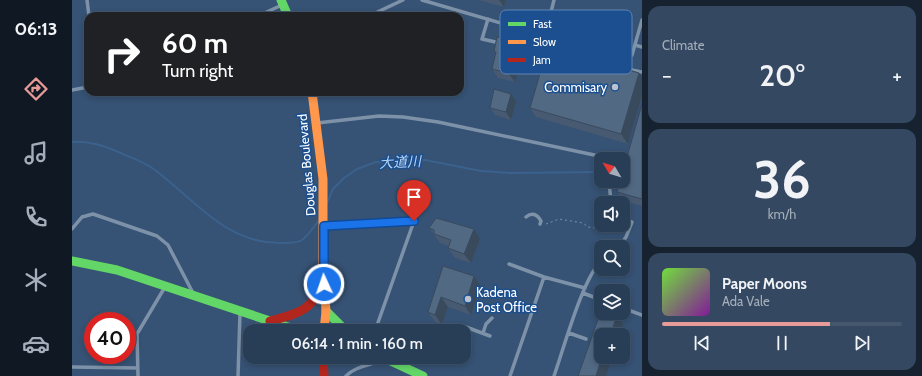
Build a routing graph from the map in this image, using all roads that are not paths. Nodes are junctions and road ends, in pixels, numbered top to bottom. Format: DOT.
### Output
graph roads {
  1 [pos="87,0"];
  2 [pos="403,0"];
  3 [pos="422,0"];
  4 [pos="554,0"];
  5 [pos="282,2"];
  6 [pos="552,10"];
  7 [pos="88,12"];
  8 [pos="265,12"];
  9 [pos="286,12"];
  10 [pos="378,12"];
  11 [pos="464,12"];
  12 [pos="464,12"];
  13 [pos="488,19"];
  14 [pos="642,20"];
  15 [pos="500,23"];
  16 [pos="500,43"];
  17 [pos="635,45"];
  18 [pos="642,46"];
  19 [pos="632,55"];
  20 [pos="632,70"];
  21 [pos="642,72"];
  22 [pos="84,88"];
  23 [pos="72,90"];
  24 [pos="313,96"];
  25 [pos="317,123"];
  26 [pos="594,155"];
  27 [pos="526,216"];
  28 [pos="540,224"];
  29 [pos="324,226"];
  30 [pos="72,229"];
  31 [pos="72,261"];
  32 [pos="509,264"];
  33 [pos="594,268"];
  34 [pos="323,271"];
  35 [pos="544,277"];
  36 [pos="166,285"];
  37 [pos="585,288"];
  38 [pos="583,293"];
  39 [pos="195,297"];
  40 [pos="594,297"];
  41 [pos="240,311"];
  42 [pos="326,311"];
  43 [pos="630,311"];
  44 [pos="642,315"];
  45 [pos="492,318"];
  46 [pos="270,321"];
  47 [pos="279,324"];
  48 [pos="325,324"];
  49 [pos="339,324"];
  50 [pos="377,324"];
  51 [pos="471,329"];
  52 [pos="569,333"];
  53 [pos="483,334"];
  54 [pos="490,336"];
  55 [pos="586,339"];
  56 [pos="323,364"];
  57 [pos="373,364"];
  58 [pos="397,364"];
  59 [pos="72,367"];
  60 [pos="138,368"];
  61 [pos="138,376"];
  62 [pos="238,376"];
  63 [pos="324,376"];
  64 [pos="346,376"];
  65 [pos="422,376"];
  66 [pos="510,376"];
  67 [pos="554,376"];
  1 -- 7 [label="lane"];
  2 -- 10 [label="lane"];
  3 -- 11 [label="lane"];
  4 -- 6 [label="lane"];
  5 -- 8 [label="lane"];
  5 -- 9 [label="street"];
  12 -- 13 [label="lane"];
  13 -- 15 [label="lane"];
  13 -- 16 [label="lane"];
  14 -- 17 [label="lane"];
  17 -- 18 [label="lane"];
  17 -- 19 [label="lane"];
  20 -- 21 [label="lane"];
  22 -- 23 [label="lane"];
  24 -- 25 [label="street, Douglas Boulevard"];
  25 -- 26 [label="lane"];
  25 -- 29 [label="street, Douglas Boulevard"];
  27 -- 28 [label="lane"];
  29 -- 34 [label="street, Douglas Boulevard"];
  29 -- 50 [label="lane"];
  30 -- 39 [label="lane"];
  31 -- 36 [label="street"];
  32 -- 35 [label="lane"];
  33 -- 37 [label="lane"];
  34 -- 42 [label="street, Douglas Boulevard"];
  34 -- 46 [label="street"];
  35 -- 37 [label="lane"];
  35 -- 66 [label="lane"];
  36 -- 39 [label="street"];
  36 -- 60 [label="lane"];
  37 -- 38 [label="lane"];
  38 -- 40 [label="lane"];
  38 -- 52 [label="lane"];
  39 -- 41 [label="street"];
  41 -- 46 [label="street"];
  41 -- 62 [label="lane"];
  42 -- 48 [label="street, Douglas Boulevard"];
  42 -- 49 [label="street"];
  43 -- 44 [label="lane"];
  45 -- 53 [label="lane"];
  46 -- 47 [label="street"];
  51 -- 53 [label="lane"];
  52 -- 55 [label="lane"];
  52 -- 67 [label="lane"];
  53 -- 54 [label="lane"];
  56 -- 63 [label="street"];
  57 -- 64 [label="lane"];
  58 -- 65 [label="street"];
  59 -- 60 [label="lane"];
  60 -- 61 [label="lane"];
}
